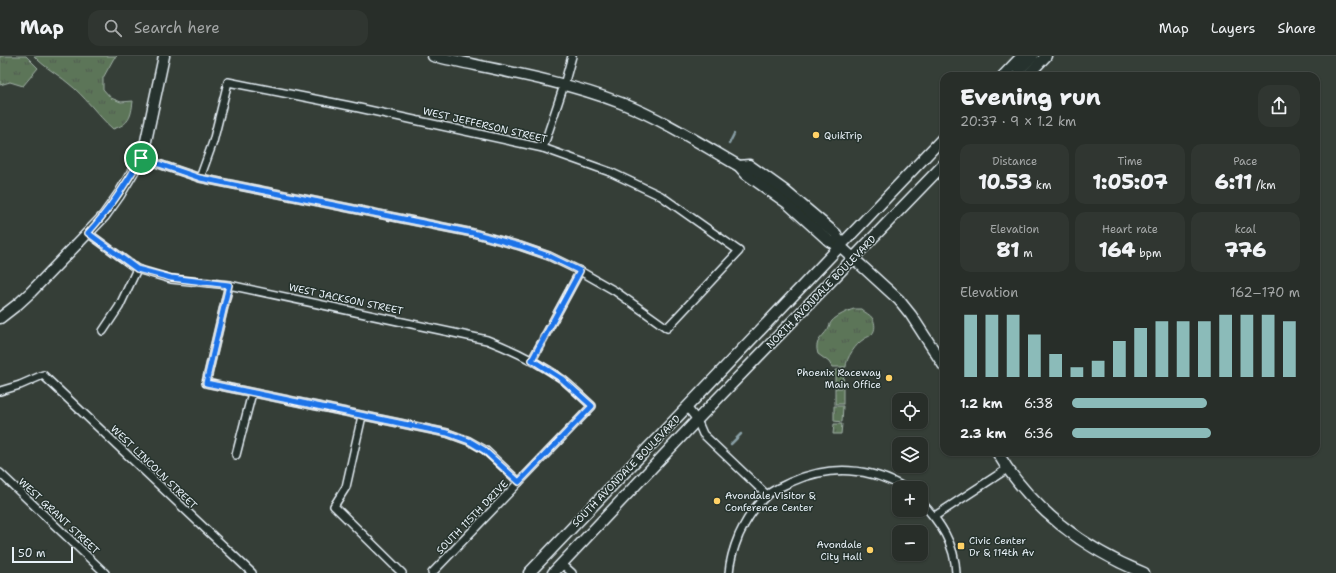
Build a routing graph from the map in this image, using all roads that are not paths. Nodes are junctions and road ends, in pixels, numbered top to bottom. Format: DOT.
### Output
graph roads {
  1 [pos="164,56"];
  2 [pos="433,56"];
  3 [pos="572,56"];
  4 [pos="1022,56"];
  5 [pos="1033,56"];
  6 [pos="1046,56"];
  7 [pos="1007,72"];
  8 [pos="1020,72"];
  9 [pos="1031,72"];
  10 [pos="564,85"];
  11 [pos="940,141"];
  12 [pos="543,148"];
  13 [pos="141,158"];
  14 [pos="940,168"];
  15 [pos="200,178"];
  16 [pos="88,233"];
  17 [pos="840,246"];
  18 [pos="853,258"];
  19 [pos="137,269"];
  20 [pos="580,271"];
  21 [pos="229,285"];
  22 [pos="0,318"];
  23 [pos="103,330"];
  24 [pos="532,360"];
  25 [pos="940,360"];
  26 [pos="724,368"];
  27 [pos="0,391"];
  28 [pos="252,393"];
  29 [pos="592,406"];
  30 [pos="687,407"];
  31 [pos="362,416"];
  32 [pos="697,420"];
  33 [pos="236,455"];
  34 [pos="1000,456"];
  35 [pos="1007,469"];
  36 [pos="0,473"];
  37 [pos="892,481"];
  38 [pos="519,482"];
  39 [pos="767,495"];
  40 [pos="928,509"];
  41 [pos="935,516"];
  42 [pos="549,552"];
  43 [pos="562,564"];
  44 [pos="105,573"];
  45 [pos="252,573"];
  46 [pos="402,573"];
  47 [pos="432,573"];
  48 [pos="529,573"];
  49 [pos="553,573"];
  50 [pos="572,573"];
  51 [pos="729,573"];
  52 [pos="956,573"];
  53 [pos="1144,573"];
  1 -- 13 [label="main road"];
  2 -- 10 [label="main road"];
  3 -- 10 [label="street"];
  4 -- 7 [label="main road"];
  5 -- 8 [label="main road"];
  6 -- 9 [label="main road"];
  10 -- 12 [label="street"];
  10 -- 17 [label="main road"];
  11 -- 17 [label="main road, NORTH AVONDALE BOULEVARD"];
  12 -- 15 [label="street, WEST JEFFERSON STREET"];
  12 -- 20 [label="street, WEST JEFFERSON STREET"];
  13 -- 15 [label="street"];
  13 -- 16 [label="main road"];
  14 -- 18 [label="main road, NORTH AVONDALE BOULEVARD"];
  15 -- 20 [label="street"];
  16 -- 19 [label="street, WEST JACKSON STREET"];
  16 -- 22 [label="main road"];
  17 -- 18 [label="main road"];
  17 -- 26 [label="main road, NORTH AVONDALE BOULEVARD"];
  18 -- 25 [label="main road"];
  18 -- 32 [label="main road, NORTH AVONDALE BOULEVARD"];
  19 -- 21 [label="street, WEST JACKSON STREET"];
  19 -- 23 [label="street"];
  20 -- 24 [label="street"];
  21 -- 24 [label="street, WEST JACKSON STREET"];
  21 -- 28 [label="street"];
  24 -- 29 [label="street, WEST JACKSON STREET"];
  26 -- 30 [label="main road, SOUTH AVONDALE BOULEVARD"];
  27 -- 45 [label="street, WEST LINCOLN STREET"];
  28 -- 31 [label="street"];
  28 -- 33 [label="street"];
  29 -- 38 [label="street, SOUTH 115TH DRIVE"];
  30 -- 32 [label="street"];
  30 -- 42 [label="main road, SOUTH AVONDALE BOULEVARD"];
  31 -- 38 [label="street"];
  31 -- 46 [label="street"];
  32 -- 39 [label="street"];
  32 -- 43 [label="main road, SOUTH AVONDALE BOULEVARD"];
  34 -- 35 [label="main road"];
  35 -- 41 [label="street"];
  35 -- 53 [label="main road"];
  36 -- 44 [label="street, WEST GRANT STREET"];
  37 -- 39 [label="street"];
  38 -- 47 [label="street, SOUTH 115TH DRIVE"];
  39 -- 51 [label="street"];
  40 -- 41 [label="street"];
  41 -- 52 [label="street"];
  42 -- 43 [label="main road"];
  42 -- 48 [label="main road, SOUTH AVONDALE BOULEVARD"];
  43 -- 49 [label="main road, SOUTH AVONDALE BOULEVARD"];
  43 -- 50 [label="street"];
}
